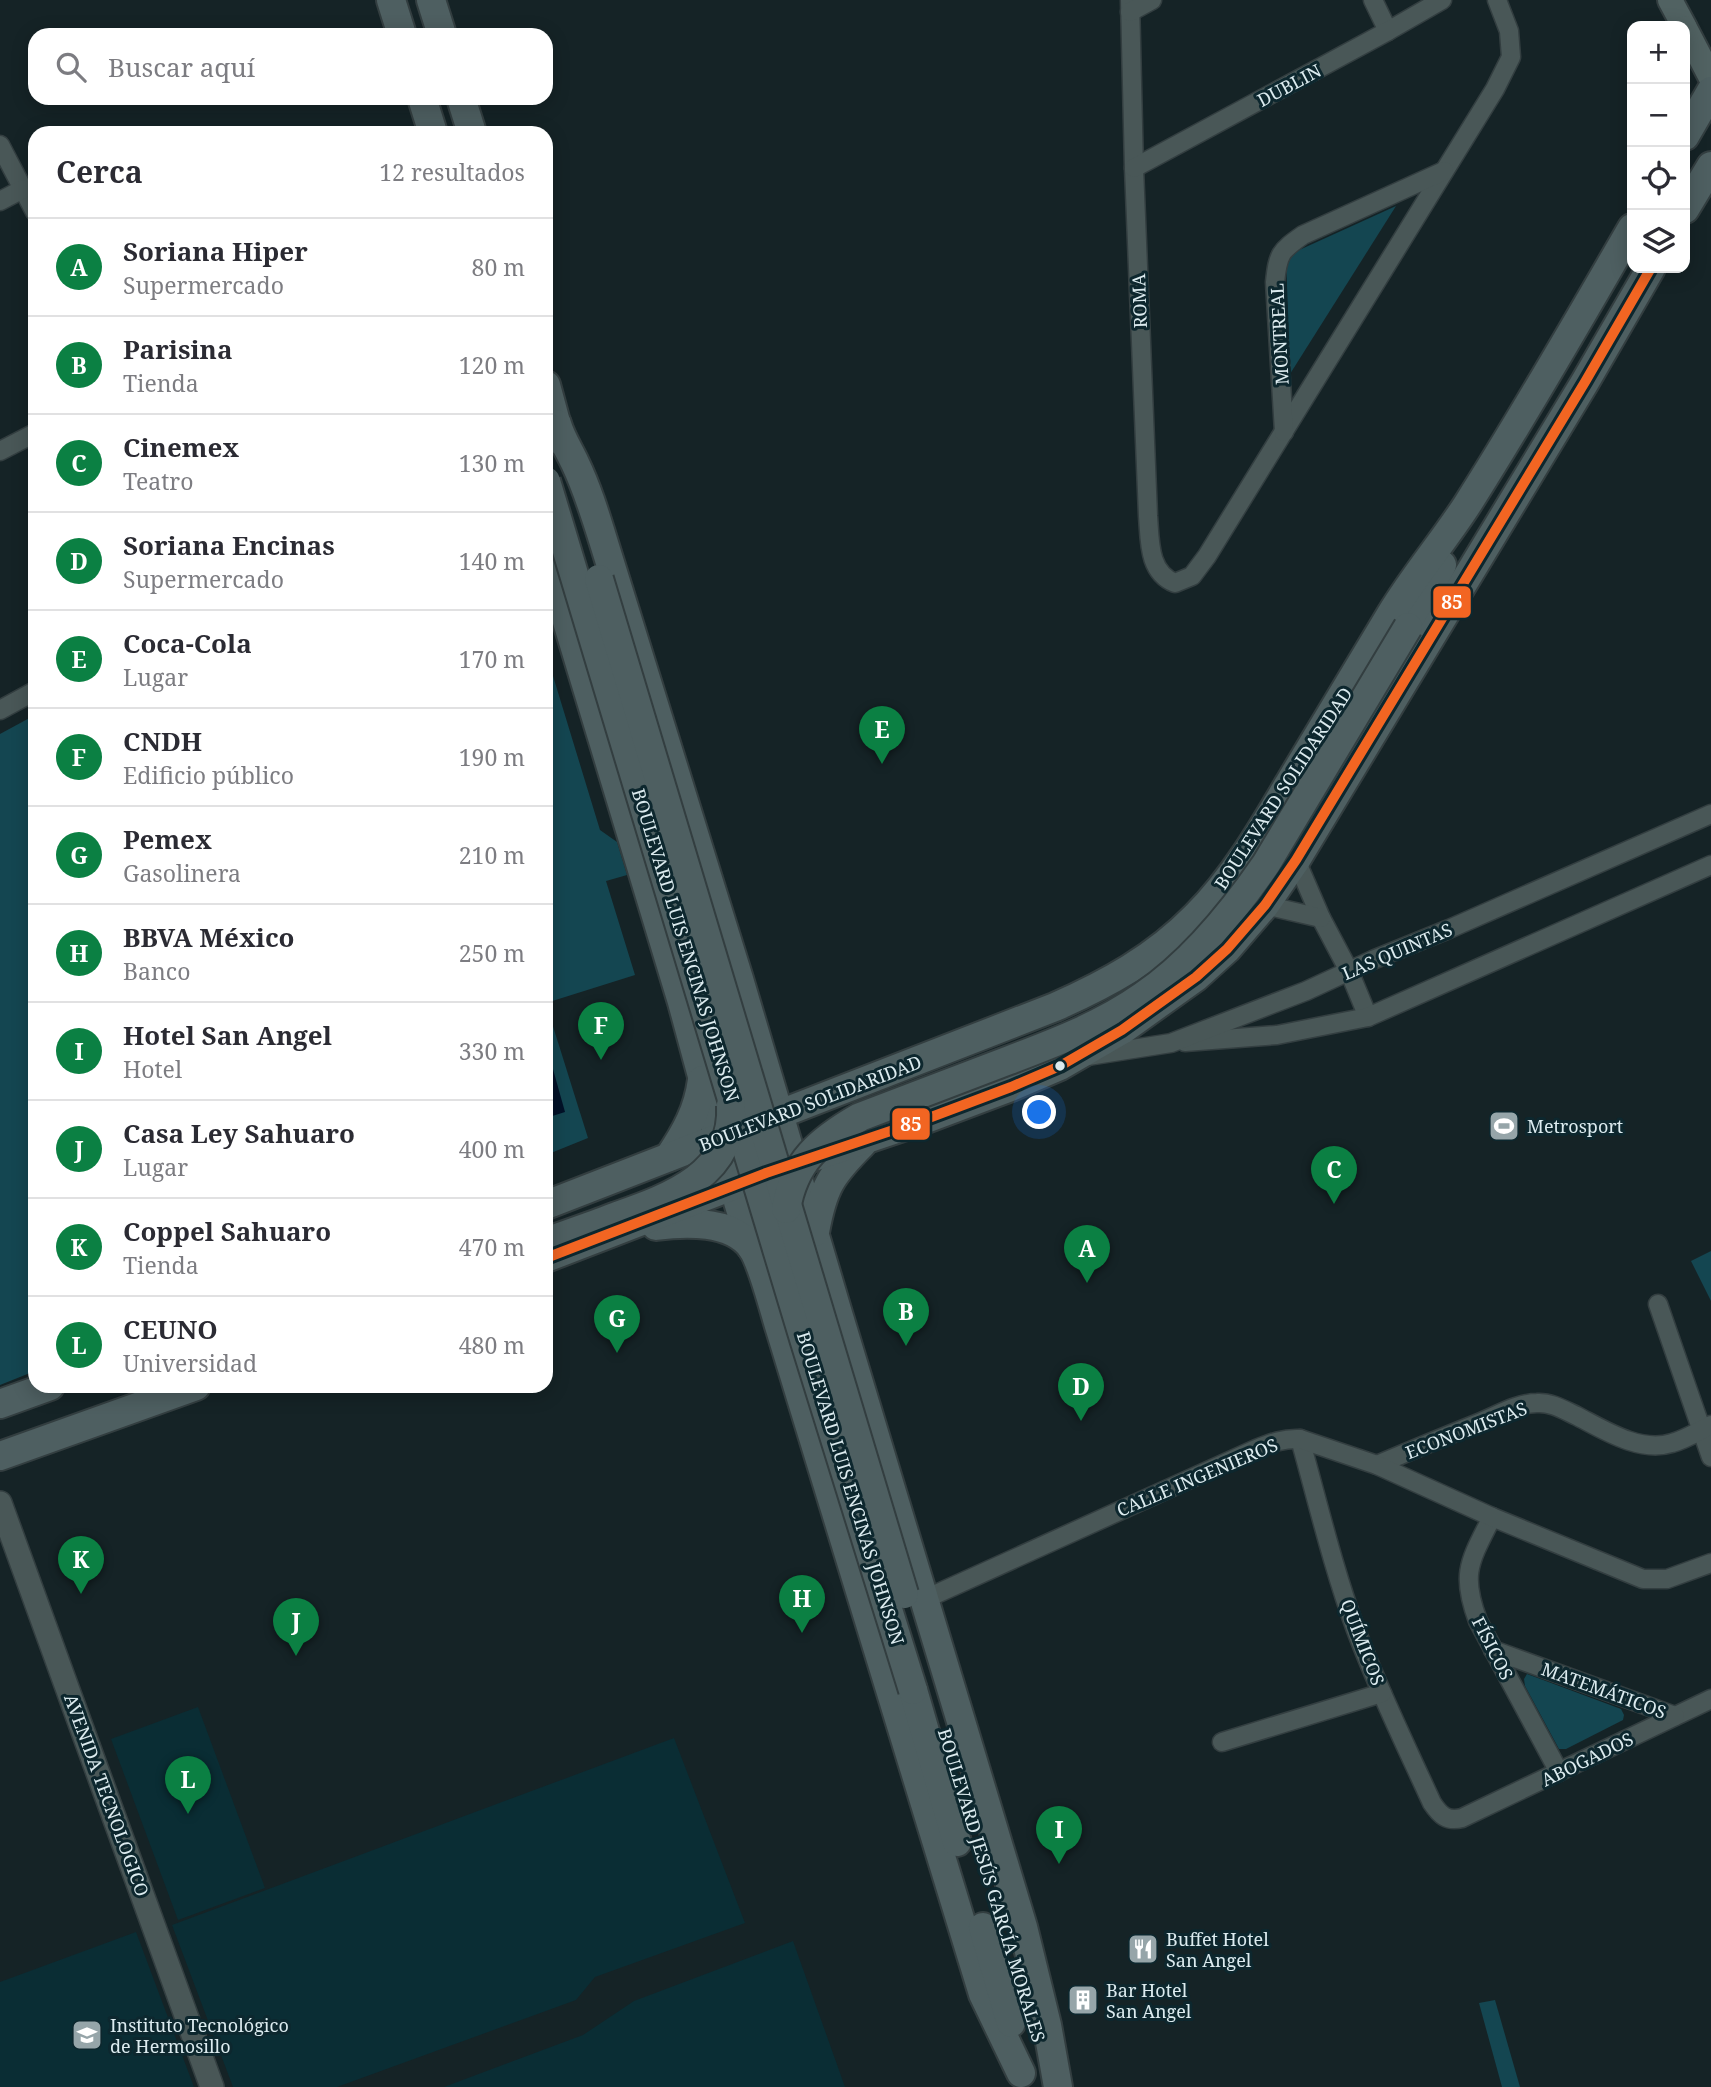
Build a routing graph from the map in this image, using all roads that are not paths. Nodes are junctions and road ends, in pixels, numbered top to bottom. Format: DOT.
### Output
graph roads {
  1 [pos="391,0"];
  2 [pos="431,0"];
  3 [pos="1152,0"];
  4 [pos="1373,0"];
  5 [pos="1442,0"];
  6 [pos="1497,0"];
  7 [pos="1670,0"];
  8 [pos="1130,6"];
  9 [pos="1681,21"];
  10 [pos="400,28"];
  11 [pos="440,28"];
  12 [pos="1388,31"];
  13 [pos="1690,38"];
  14 [pos="1711,78"];
  15 [pos="1711,91"];
  16 [pos="424,105"];
  17 [pos="463,105"];
  18 [pos="431,126"];
  19 [pos="470,126"];
  20 [pos="1690,127"];
  21 [pos="0,145"];
  22 [pos="1711,166"];
  23 [pos="1134,168"];
  24 [pos="1444,171"];
  25 [pos="23,190"];
  26 [pos="28,199"];
  27 [pos="0,201"];
  28 [pos="1690,201"];
  29 [pos="1711,212"];
  30 [pos="1690,217"];
  31 [pos="1627,237"];
  32 [pos="1648,273"];
  33 [pos="1549,372"];
  34 [pos="553,410"];
  35 [pos="557,424"];
  36 [pos="1284,432"];
  37 [pos="28,437"];
  38 [pos="0,451"];
  39 [pos="1519,491"];
  40 [pos="553,504"];
  41 [pos="1465,507"];
  42 [pos="553,574"];
  43 [pos="1183,581"];
  44 [pos="28,695"];
  45 [pos="0,710"];
  46 [pos="1711,814"];
  47 [pos="1296,860"];
  48 [pos="1711,865"];
  49 [pos="1265,905"];
  50 [pos="1321,918"];
  51 [pos="716,969"];
  52 [pos="1349,971"];
  53 [pos="1368,1017"];
  54 [pos="1171,1043"];
  55 [pos="958,1044"];
  56 [pos="762,1057"];
  57 [pos="1074,1058"];
  58 [pos="702,1077"];
  59 [pos="825,1098"];
  60 [pos="980,1099"];
  61 [pos="780,1115"];
  62 [pos="868,1138"];
  63 [pos="719,1139"];
  64 [pos="669,1157"];
  65 [pos="795,1164"];
  66 [pos="733,1186"];
  67 [pos="553,1202"];
  68 [pos="615,1232"];
  69 [pos="814,1234"];
  70 [pos="553,1239"];
  71 [pos="752,1248"];
  72 [pos="553,1255"];
  73 [pos="1658,1304"];
  74 [pos="805,1342"];
  75 [pos="31,1393"];
  76 [pos="130,1393"];
  77 [pos="178,1393"];
  78 [pos="0,1404"];
  79 [pos="1706,1427"];
  80 [pos="1300,1439"];
  81 [pos="45,1441"];
  82 [pos="0,1456"];
  83 [pos="1711,1457"];
  84 [pos="1377,1465"];
  85 [pos="0,1503"];
  86 [pos="1492,1517"];
  87 [pos="1711,1563"];
  88 [pos="923,1600"];
  89 [pos="1493,1650"];
  90 [pos="922,1687"];
  91 [pos="1382,1693"];
  92 [pos="1711,1699"];
  93 [pos="1675,1716"];
  94 [pos="1222,1742"];
  95 [pos="1559,1772"];
  96 [pos="1462,1818"];
  97 [pos="1023,2080"];
  98 [pos="212,2087"];
  99 [pos="1056,2087"];
  1 -- 10 [label="main road"];
  2 -- 11 [label="main road"];
  3 -- 8 [label="street"];
  4 -- 12 [label="street"];
  5 -- 12 [label="street, DUBLIN"];
  6 -- 24 [label="street, MONTREAL"];
  7 -- 9 [label="main road"];
  8 -- 23 [label="street, ROMA"];
  12 -- 23 [label="street, DUBLIN"];
  13 -- 14 [label="main road"];
  15 -- 20 [label="main road"];
  16 -- 18 [label="main road"];
  17 -- 19 [label="main road"];
  21 -- 25 [label="street"];
  22 -- 28 [label="main road"];
  23 -- 43 [label="street, ROMA"];
  24 -- 36 [label="street, MONTREAL"];
  24 -- 36 [label="street, MONTREAL"];
  25 -- 26 [label="street"];
  25 -- 27 [label="street"];
  29 -- 30 [label="main road"];
  31 -- 33 [label="main road, BOULEVARD SOLIDARIDAD"];
  32 -- 39 [label="main road"];
  33 -- 39 [label="main road"];
  33 -- 41 [label="main road, BOULEVARD SOLIDARIDAD"];
  34 -- 35 [label="main road"];
  35 -- 51 [label="main road, BOULEVARD LUIS ENCINAS JOHNSON, bridge"];
  35 -- 56 [label="main road"];
  36 -- 43 [label="street, MONTREAL"];
  37 -- 38 [label="street"];
  39 -- 47 [label="main road"];
  40 -- 74 [label="main road, BOULEVARD LUIS ENCINAS JOHNSON, bridge"];
  41 -- 55 [label="main road, BOULEVARD SOLIDARIDAD"];
  41 -- 74 [label="main road, bridge"];
  42 -- 58 [label="main road"];
  44 -- 45 [label="street"];
  46 -- 52 [label="street, LAS QUINTAS"];
  47 -- 49 [label="main road"];
  47 -- 50 [label="street"];
  48 -- 53 [label="street"];
  49 -- 50 [label="street"];
  49 -- 57 [label="main road"];
  50 -- 52 [label="street"];
  51 -- 70 [label="main road, bridge"];
  51 -- 90 [label="main road, BOULEVARD LUIS ENCINAS JOHNSON, bridge"];
  52 -- 53 [label="street"];
  52 -- 54 [label="street, LAS QUINTAS"];
  53 -- 54 [label="street"];
  54 -- 57 [label="street, LAS QUINTAS"];
  55 -- 59 [label="main road, BOULEVARD SOLIDARIDAD"];
  55 -- 60 [label="main road"];
  56 -- 59 [label="main road"];
  56 -- 61 [label="main road"];
  57 -- 60 [label="main road"];
  58 -- 63 [label="main road"];
  58 -- 64 [label="main road"];
  59 -- 61 [label="main road, BOULEVARD SOLIDARIDAD"];
  60 -- 62 [label="main road"];
  61 -- 63 [label="main road, BOULEVARD SOLIDARIDAD"];
  61 -- 65 [label="main road"];
  62 -- 65 [label="main road"];
  62 -- 69 [label="main road"];
  63 -- 64 [label="main road, BOULEVARD SOLIDARIDAD"];
  63 -- 66 [label="main road"];
  64 -- 67 [label="main road, BOULEVARD SOLIDARIDAD"];
  65 -- 66 [label="main road"];
  65 -- 69 [label="main road"];
  66 -- 68 [label="main road"];
  66 -- 71 [label="main road"];
  68 -- 71 [label="main road"];
  68 -- 72 [label="main road"];
  69 -- 88 [label="main road"];
  71 -- 97 [label="main road"];
  73 -- 79 [label="street"];
  74 -- 90 [label="main road, BOULEVARD LUIS ENCINAS JOHNSON, bridge"];
  75 -- 78 [label="main road"];
  76 -- 81 [label="main road"];
  77 -- 81 [label="main road"];
  79 -- 83 [label="street"];
  79 -- 84 [label="street, ECONOMISTAS"];
  80 -- 84 [label="street, CALLE INGENIEROS"];
  80 -- 88 [label="street, CALLE INGENIEROS"];
  80 -- 91 [label="street, QUÍMICOS"];
  81 -- 82 [label="main road"];
  84 -- 86 [label="street, CALLE INGENIEROS"];
  85 -- 98 [label="street, AVENIDA TECNOLOGICO"];
  86 -- 87 [label="street, CALLE INGENIEROS"];
  86 -- 89 [label="street, FÍSICOS"];
  88 -- 99 [label="main road"];
  89 -- 93 [label="street, MATEMÁTICOS"];
  89 -- 95 [label="street, FÍSICOS"];
  90 -- 97 [label="main road, BOULEVARD JESÚS GARCÍA MORALES"];
  90 -- 99 [label="main road, BOULEVARD JESÚS GARCÍA MORALES"];
  91 -- 94 [label="street"];
  91 -- 96 [label="street, QUÍMICOS"];
  92 -- 93 [label="street, ABOGADOS"];
  93 -- 95 [label="street, ABOGADOS"];
  95 -- 96 [label="street, ABOGADOS"];
}
